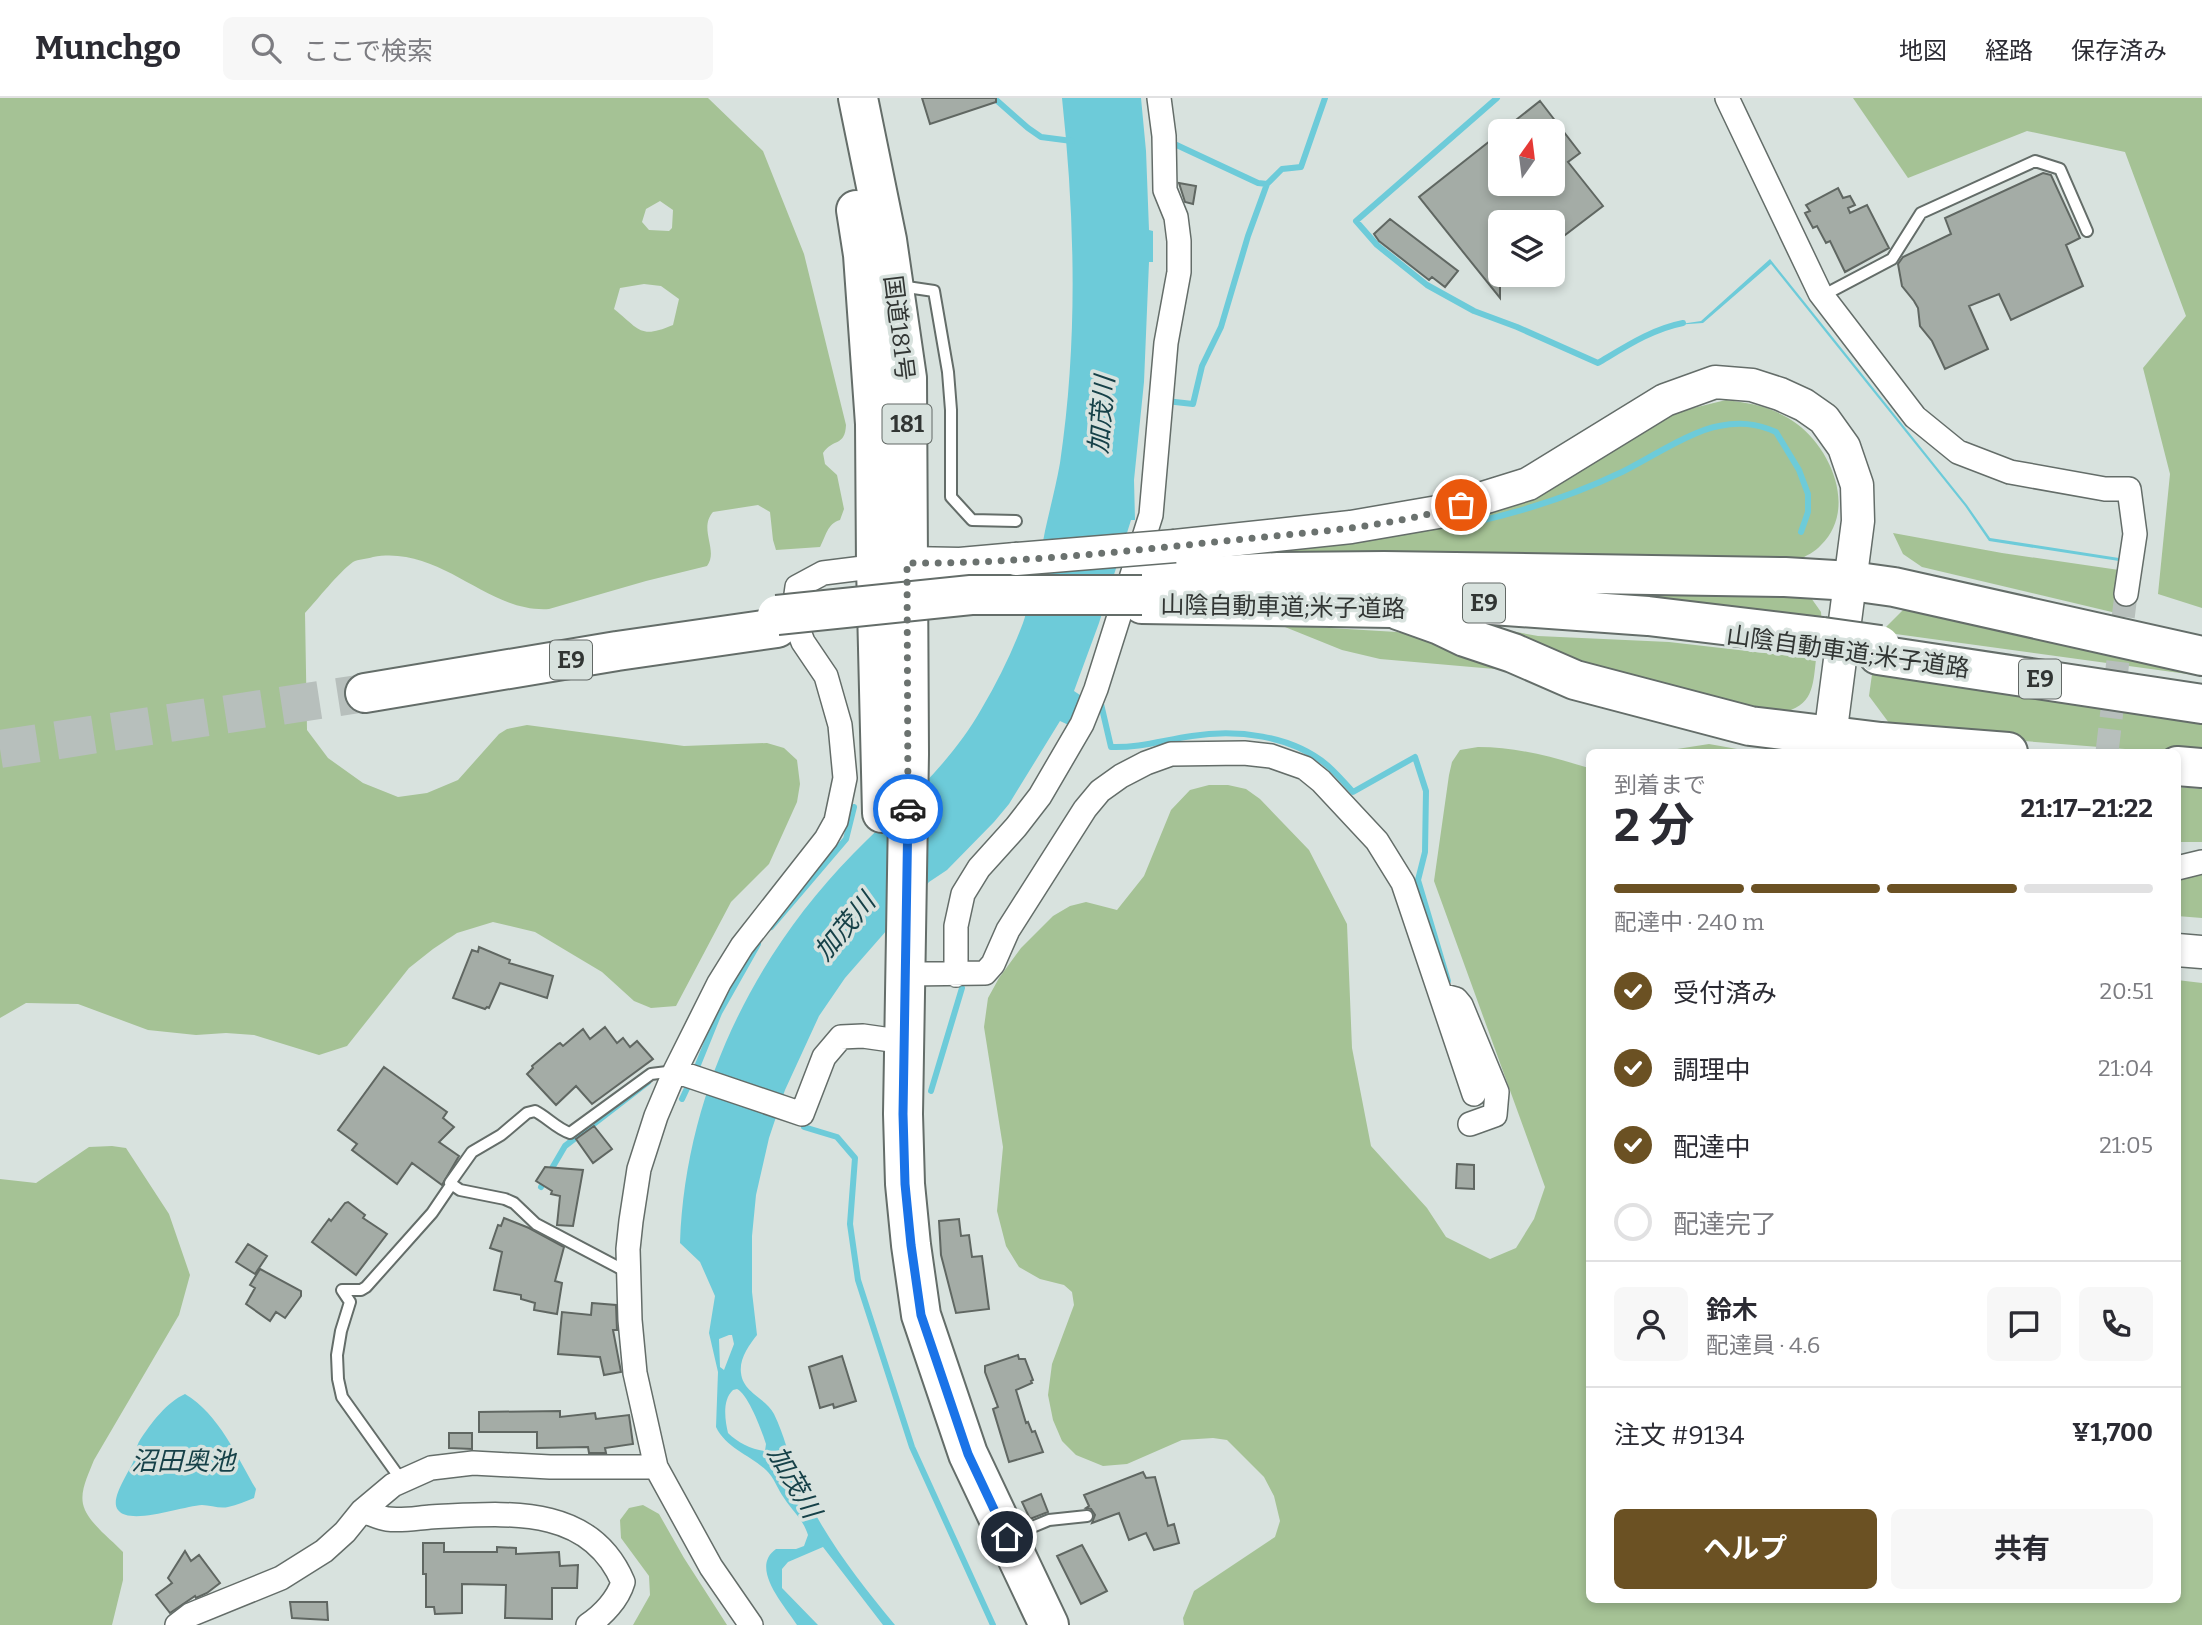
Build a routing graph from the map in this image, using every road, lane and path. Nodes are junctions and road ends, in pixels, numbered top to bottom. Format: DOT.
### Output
graph roads {
  1 [pos="836,98"];
  2 [pos="858,98"];
  3 [pos="1159,98"];
  4 [pos="1727,98"];
  5 [pos="2087,231"];
  6 [pos="894,285"];
  7 [pos="1822,296"];
  8 [pos="1016,521"];
  9 [pos="891,565"];
  10 [pos="1851,581"];
  11 [pos="1143,593"];
  12 [pos="2126,594"];
  13 [pos="1392,608"];
  14 [pos="777,622"];
  15 [pos="1823,641"];
  16 [pos="1879,650"];
  17 [pos="2202,656"];
  18 [pos="365,685"];
  19 [pos="2202,692"];
  20 [pos="2202,704"];
  21 [pos="1830,744"];
  22 [pos="1970,749"];
  23 [pos="2181,766"];
  24 [pos="2202,768"];
  25 [pos="2202,862"];
  26 [pos="2181,866"];
  27 [pos="2181,950"];
  28 [pos="2202,952"];
  29 [pos="899,969"];
  30 [pos="956,975"];
  31 [pos="1441,995"];
  32 [pos="895,1040"];
  33 [pos="682,1073"];
  34 [pos="1474,1094"];
  35 [pos="1470,1124"];
  36 [pos="451,1185"];
  37 [pos="629,1273"];
  38 [pos="656,1466"];
  39 [pos="402,1481"];
  40 [pos="362,1511"];
  41 [pos="1087,1516"];
  42 [pos="1007,1537"];
  43 [pos="190,1622"];
  44 [pos="588,1625"];
  45 [pos="751,1625"];
  46 [pos="1026,1625"];
  47 [pos="1049,1625"];
  1 -- 9 [label="highway, 国道181号 / 181"];
  2 -- 6 [label="highway, 国道181号 / 181"];
  3 -- 30 [label="street"];
  4 -- 7 [label="street"];
  5 -- 7 [label="lane"];
  6 -- 8 [label="lane"];
  6 -- 9 [label="highway, 国道181号 / 181"];
  7 -- 12 [label="street"];
  9 -- 10 [label="street, bridge"];
  9 -- 29 [label="highway, 国道181号 / 181"];
  9 -- 33 [label="street"];
  10 -- 11 [label="highway"];
  10 -- 17 [label="highway"];
  10 -- 21 [label="street"];
  11 -- 13 [label="highway, 山陰自動車道;米子道路 / E9"];
  11 -- 14 [label="highway, 山陰自動車道;米子道路 / E9"];
  11 -- 14 [label="highway, 山陰自動車道;米子道路 / E9, bridge"];
  11 -- 15 [label="highway, 山陰自動車道;米子道路 / E9"];
  13 -- 15 [label="highway, 山陰自動車道;米子道路 / E9"];
  13 -- 21 [label="highway"];
  14 -- 18 [label="highway, 山陰自動車道;米子道路 / E9"];
  15 -- 16 [label="highway, 山陰自動車道;米子道路 / E9, bridge"];
  16 -- 19 [label="highway, 山陰自動車道;米子道路 / E9"];
  16 -- 20 [label="highway, 山陰自動車道;米子道路 / E9"];
  21 -- 22 [label="highway"];
  23 -- 24 [label="highway"];
  25 -- 26 [label="street"];
  27 -- 28 [label="street"];
  29 -- 30 [label="street"];
  29 -- 32 [label="highway, 国道181号 / 181"];
  30 -- 31 [label="street"];
  31 -- 34 [label="street"];
  31 -- 35 [label="street"];
  32 -- 33 [label="street"];
  32 -- 42 [label="highway, 国道181号 / 181"];
  32 -- 46 [label="highway, 国道181号 / 181"];
  33 -- 36 [label="lane"];
  33 -- 37 [label="street"];
  36 -- 37 [label="lane"];
  36 -- 39 [label="lane"];
  37 -- 38 [label="street"];
  38 -- 39 [label="street"];
  38 -- 45 [label="street"];
  39 -- 40 [label="street"];
  40 -- 43 [label="street"];
  40 -- 44 [label="street"];
  41 -- 42 [label="lane"];
  42 -- 47 [label="highway, 国道181号 / 181"];
}
